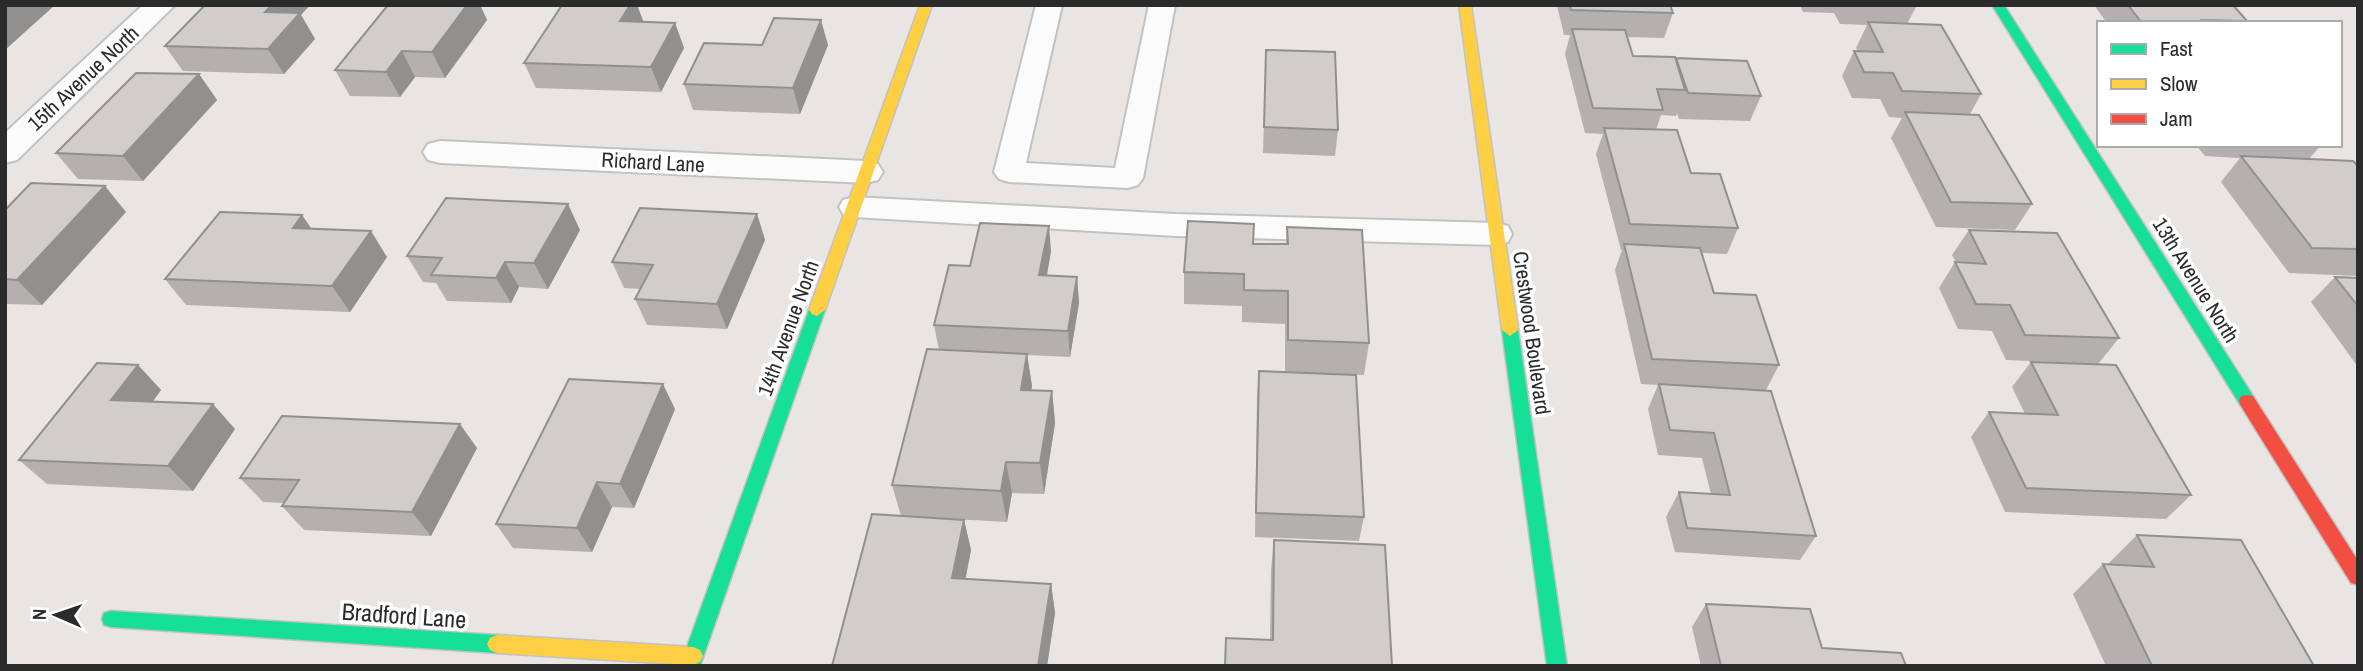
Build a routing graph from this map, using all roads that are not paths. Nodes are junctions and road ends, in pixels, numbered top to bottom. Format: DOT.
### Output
graph roads {
  1 [pos="160,5"];
  2 [pos="926,5"];
  3 [pos="1049,5"];
  4 [pos="1162,5"];
  5 [pos="1465,5"];
  6 [pos="1998,5"];
  7 [pos="5,152"];
  8 [pos="440,152"];
  9 [pos="866,172"];
  10 [pos="854,207"];
  11 [pos="1497,234"];
  12 [pos="2358,577"];
  13 [pos="111,619"];
  14 [pos="691,661"];
  15 [pos="1557,666"];
  1 -- 7 [label="street, 15th Avenue North"];
  2 -- 9 [label="street, 14th Avenue North"];
  3 -- 4 [label="lane"];
  5 -- 11 [label="street, Crestwood Boulevard"];
  6 -- 12 [label="street, 13th Avenue North"];
  8 -- 9 [label="street, Richard Lane"];
  9 -- 10 [label="street, 14th Avenue North"];
  10 -- 11 [label="lane"];
  10 -- 14 [label="street, 14th Avenue North"];
  11 -- 15 [label="street, Crestwood Boulevard"];
  13 -- 14 [label="street, Bradford Lane"];
}
